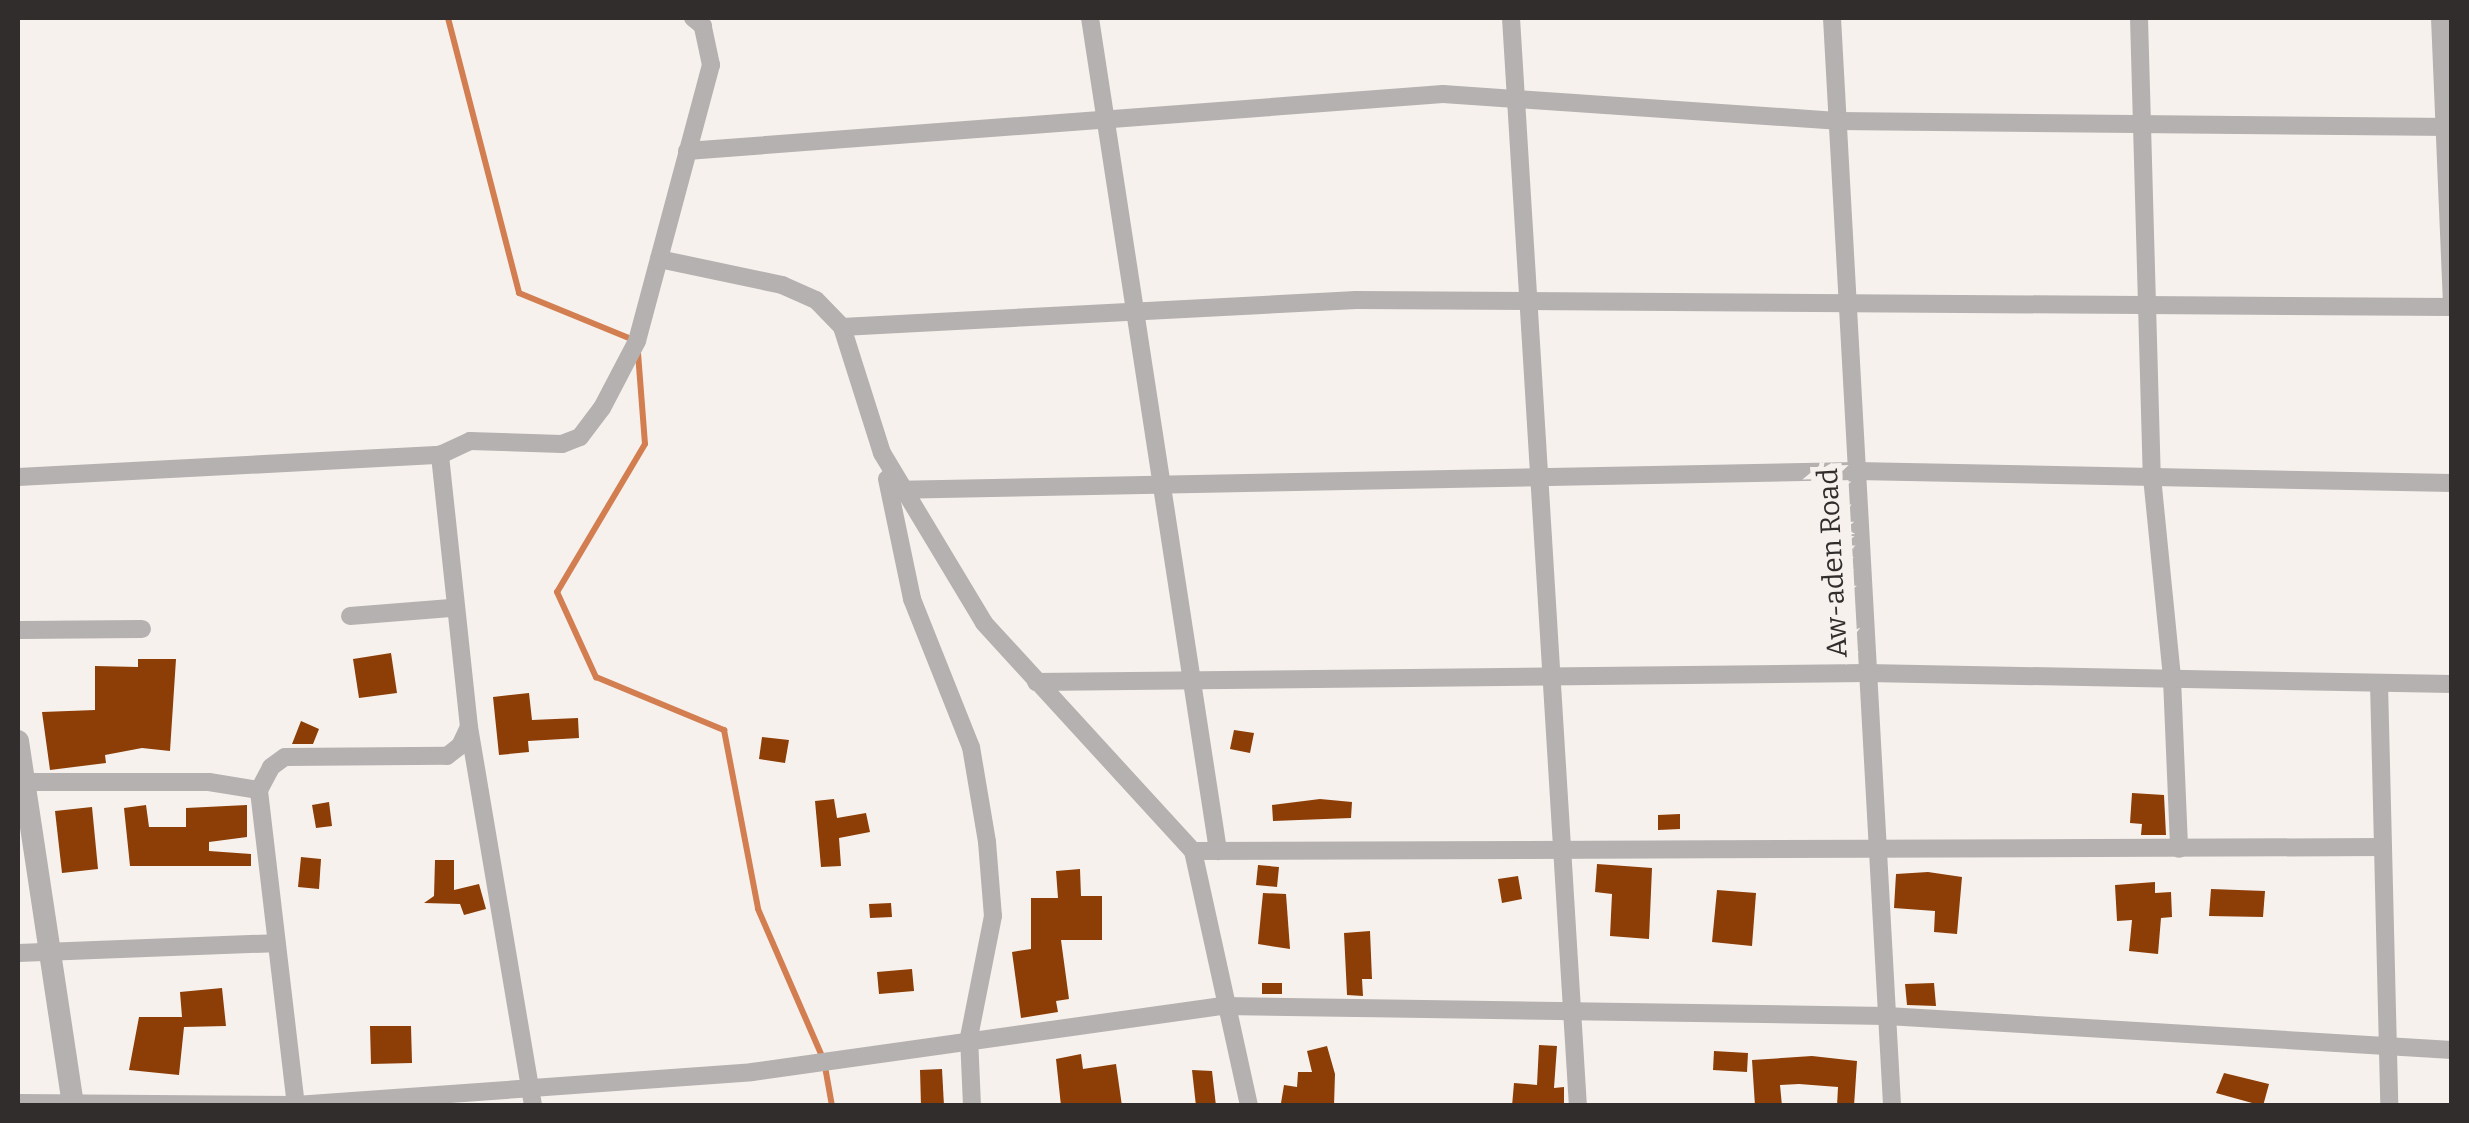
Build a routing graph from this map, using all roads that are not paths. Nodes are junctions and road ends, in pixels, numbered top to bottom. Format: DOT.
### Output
graph roads {
  1 [pos="693,18"];
  2 [pos="1090,18"];
  3 [pos="1511,18"];
  4 [pos="1832,18"];
  5 [pos="2139,18"];
  6 [pos="2440,18"];
  7 [pos="1516,99"];
  8 [pos="1105,120"];
  9 [pos="1837,121"];
  10 [pos="2146,124"];
  11 [pos="2448,127"];
  12 [pos="688,151"];
  13 [pos="659,259"];
  14 [pos="1847,299"];
  15 [pos="1530,300"];
  16 [pos="2149,303"];
  17 [pos="2452,304"];
  18 [pos="1134,312"];
  19 [pos="842,327"];
  20 [pos="440,455"];
  21 [pos="1856,471"];
  22 [pos="18,476"];
  23 [pos="1539,477"];
  24 [pos="2152,477"];
  25 [pos="1164,484"];
  26 [pos="2452,484"];
  27 [pos="897,490"];
  28 [pos="452,608"];
  29 [pos="350,616"];
  30 [pos="142,629"];
  31 [pos="18,630"];
  32 [pos="1867,673"];
  33 [pos="1554,676"];
  34 [pos="2172,679"];
  35 [pos="1192,680"];
  36 [pos="1036,682"];
  37 [pos="2378,683"];
  38 [pos="2452,684"];
  39 [pos="469,727"];
  40 [pos="18,741"];
  41 [pos="21,782"];
  42 [pos="260,790"];
  43 [pos="1876,846"];
  44 [pos="2382,848"];
  45 [pos="1560,849"];
  46 [pos="2179,850"];
  47 [pos="1193,851"];
  48 [pos="1218,851"];
  49 [pos="275,943"];
  50 [pos="50,952"];
  51 [pos="18,953"];
  52 [pos="1224,1006"];
  53 [pos="1575,1011"];
  54 [pos="1887,1016"];
  55 [pos="969,1037"];
  56 [pos="2388,1046"];
  57 [pos="2452,1050"];
  58 [pos="531,1084"];
  59 [pos="18,1104"];
  60 [pos="73,1105"];
  61 [pos="296,1105"];
  62 [pos="533,1106"];
  63 [pos="972,1106"];
  64 [pos="1250,1106"];
  65 [pos="1578,1106"];
  66 [pos="1892,1106"];
  67 [pos="2389,1106"];
  1 -- 12 [label="street"];
  2 -- 8 [label="street"];
  3 -- 7 [label="street"];
  4 -- 9 [label="street, Aw-aden Road"];
  5 -- 10 [label="street"];
  6 -- 11 [label="street"];
  7 -- 8 [label="street"];
  7 -- 9 [label="street"];
  7 -- 15 [label="street"];
  8 -- 12 [label="street"];
  8 -- 18 [label="street"];
  9 -- 10 [label="street"];
  9 -- 14 [label="street, Aw-aden Road"];
  10 -- 11 [label="street"];
  10 -- 16 [label="street"];
  11 -- 17 [label="street"];
  12 -- 13 [label="street"];
  13 -- 19 [label="street"];
  13 -- 20 [label="street"];
  14 -- 15 [label="street"];
  14 -- 16 [label="street"];
  14 -- 21 [label="street, Aw-aden Road"];
  15 -- 18 [label="street"];
  15 -- 23 [label="street"];
  16 -- 17 [label="street"];
  16 -- 24 [label="street"];
  18 -- 19 [label="street"];
  18 -- 25 [label="street"];
  19 -- 27 [label="street"];
  20 -- 22 [label="street"];
  20 -- 28 [label="street"];
  21 -- 23 [label="street"];
  21 -- 24 [label="street"];
  21 -- 32 [label="street, Aw-aden Road"];
  23 -- 25 [label="street"];
  23 -- 33 [label="street"];
  24 -- 26 [label="street"];
  24 -- 34 [label="street"];
  25 -- 27 [label="street"];
  25 -- 35 [label="street"];
  27 -- 36 [label="street"];
  27 -- 55 [label="street"];
  28 -- 29 [label="street"];
  28 -- 39 [label="street"];
  30 -- 31 [label="street"];
  32 -- 33 [label="street"];
  32 -- 34 [label="street"];
  32 -- 43 [label="street, Aw-aden Road"];
  33 -- 35 [label="street"];
  33 -- 45 [label="street"];
  34 -- 37 [label="street"];
  34 -- 46 [label="street"];
  35 -- 36 [label="street"];
  35 -- 48 [label="street"];
  36 -- 47 [label="street"];
  37 -- 38 [label="street"];
  37 -- 44 [label="street"];
  39 -- 42 [label="street"];
  39 -- 58 [label="street"];
  40 -- 41 [label="street"];
  41 -- 42 [label="street"];
  41 -- 50 [label="street"];
  42 -- 49 [label="street"];
  43 -- 45 [label="street"];
  43 -- 46 [label="street"];
  43 -- 54 [label="street, Aw-aden Road"];
  44 -- 46 [label="street"];
  44 -- 56 [label="street"];
  45 -- 48 [label="street"];
  45 -- 53 [label="street"];
  47 -- 48 [label="street"];
  47 -- 52 [label="street"];
  49 -- 50 [label="street"];
  49 -- 61 [label="street"];
  50 -- 51 [label="street"];
  50 -- 60 [label="street"];
  52 -- 53 [label="street"];
  52 -- 55 [label="street"];
  52 -- 64 [label="street"];
  53 -- 54 [label="street"];
  53 -- 65 [label="street"];
  54 -- 56 [label="street"];
  54 -- 66 [label="street, Aw-aden Road"];
  55 -- 58 [label="street"];
  55 -- 63 [label="street"];
  56 -- 57 [label="street"];
  56 -- 67 [label="street"];
  58 -- 61 [label="street"];
  58 -- 62 [label="street"];
  59 -- 60 [label="street"];
  60 -- 61 [label="street"];
}
